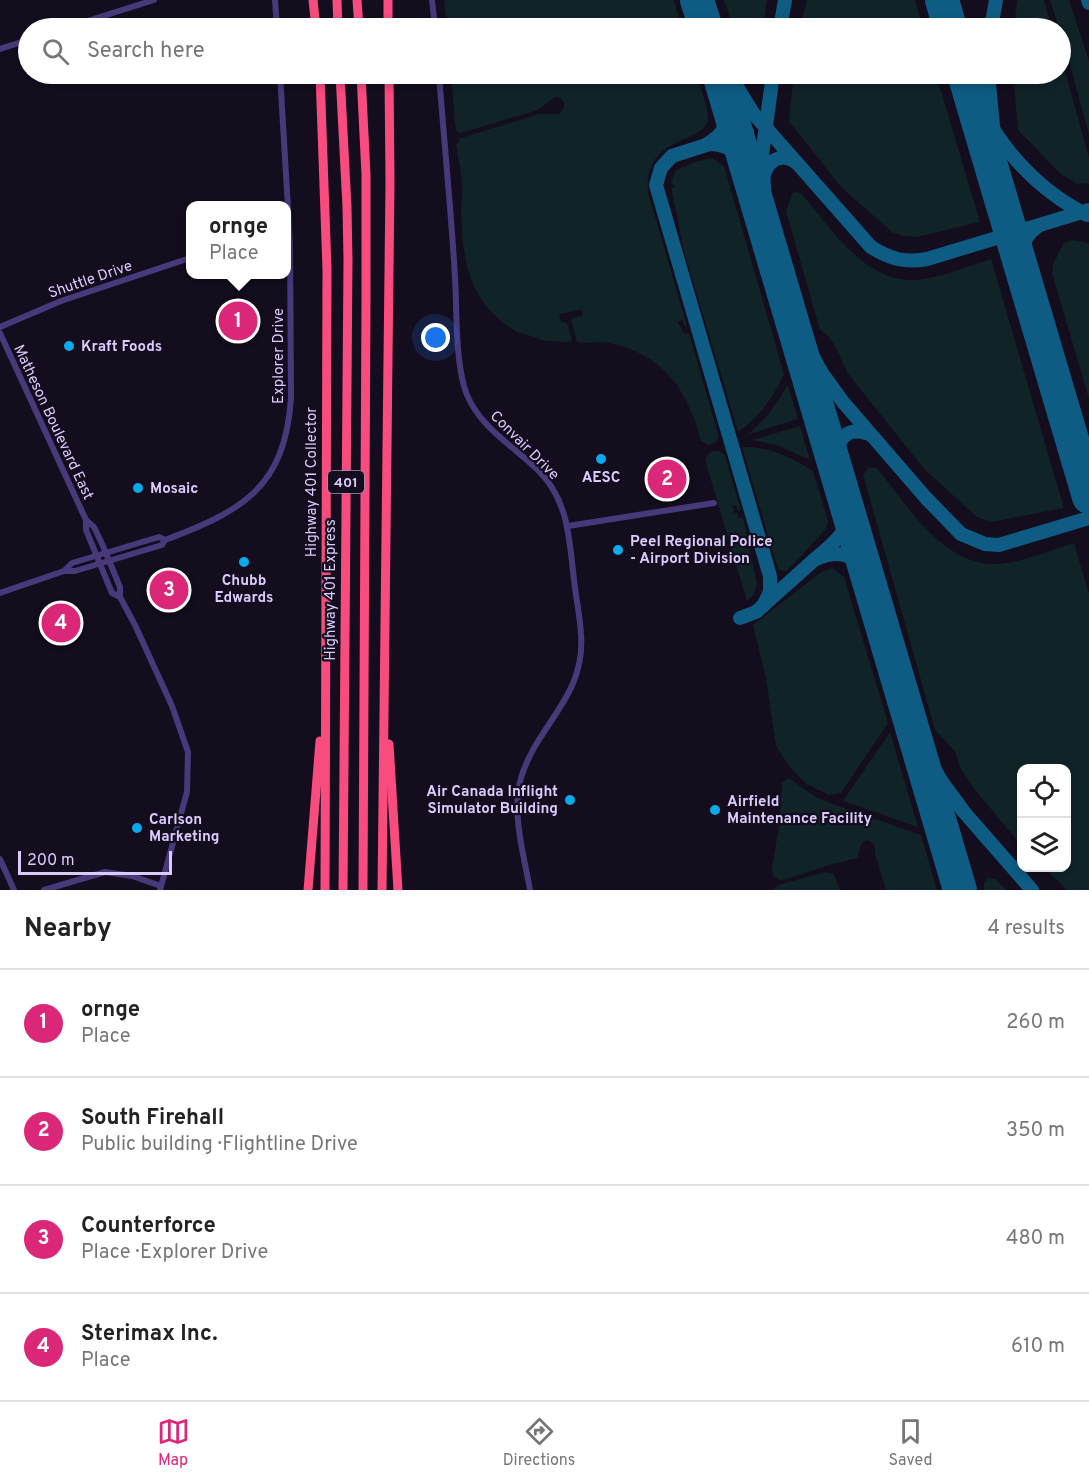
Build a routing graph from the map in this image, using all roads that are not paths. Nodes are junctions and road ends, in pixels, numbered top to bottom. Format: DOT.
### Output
graph roads {
  1 [pos="154,0"];
  2 [pos="276,0"];
  3 [pos="313,0"];
  4 [pos="337,0"];
  5 [pos="388,0"];
  6 [pos="432,0"];
  7 [pos="358,3"];
  8 [pos="97,18"];
  9 [pos="277,18"];
  10 [pos="315,18"];
  11 [pos="338,18"];
  12 [pos="359,18"];
  13 [pos="388,18"];
  14 [pos="434,18"];
  15 [pos="18,43"];
  16 [pos="0,49"];
  17 [pos="280,84"];
  18 [pos="320,84"];
  19 [pos="341,84"];
  20 [pos="361,84"];
  21 [pos="389,84"];
  22 [pos="440,84"];
  23 [pos="286,201"];
  24 [pos="186,259"];
  25 [pos="289,279"];
  26 [pos="0,327"];
  27 [pos="0,333"];
  28 [pos="714,503"];
  29 [pos="86,520"];
  30 [pos="568,526"];
  31 [pos="165,540"];
  32 [pos="106,553"];
  33 [pos="98,556"];
  34 [pos="109,561"];
  35 [pos="100,564"];
  36 [pos="64,571"];
  37 [pos="0,593"];
  38 [pos="120,597"];
  39 [pos="385,685"];
  40 [pos="325,697"];
  41 [pos="0,859"];
  42 [pos="160,888"];
  43 [pos="14,890"];
  44 [pos="44,890"];
  45 [pos="308,890"];
  46 [pos="325,890"];
  47 [pos="343,890"];
  48 [pos="363,890"];
  49 [pos="382,890"];
  50 [pos="398,890"];
  51 [pos="530,890"];
  1 -- 8 [label="street"];
  2 -- 9 [label="street"];
  3 -- 10 [label="highway"];
  4 -- 11 [label="highway"];
  5 -- 13 [label="highway"];
  6 -- 14 [label="street"];
  7 -- 12 [label="highway"];
  15 -- 16 [label="street"];
  17 -- 23 [label="street, Explorer Drive"];
  18 -- 40 [label="highway, Highway 401 Collector / 401"];
  19 -- 47 [label="highway, Highway 401 Express / 401"];
  20 -- 48 [label="highway, 401"];
  21 -- 39 [label="highway, 401"];
  22 -- 30 [label="street, Convair Drive"];
  24 -- 26 [label="street, Shuttle Drive"];
  25 -- 31 [label="street, Explorer Drive"];
  27 -- 29 [label="street, Matheson Boulevard East"];
  28 -- 30 [label="street"];
  29 -- 32 [label="street, Matheson Boulevard East"];
  29 -- 33 [label="street, Matheson Boulevard East"];
  30 -- 51 [label="street, Convair Drive"];
  31 -- 32 [label="street, Explorer Drive"];
  31 -- 34 [label="street, Explorer Drive"];
  32 -- 33 [label="street, Explorer Drive"];
  32 -- 34 [label="street, Matheson Boulevard East"];
  33 -- 35 [label="street, Matheson Boulevard East"];
  33 -- 36 [label="street, Explorer Drive"];
  34 -- 35 [label="street, Explorer Drive"];
  34 -- 38 [label="street, Matheson Boulevard East"];
  35 -- 36 [label="street, Explorer Drive"];
  35 -- 38 [label="street, Matheson Boulevard East"];
  36 -- 37 [label="street, Explorer Drive"];
  38 -- 42 [label="street, Matheson Boulevard East"];
  39 -- 49 [label="highway, 401"];
  39 -- 50 [label="highway"];
  40 -- 45 [label="highway"];
  40 -- 46 [label="highway, Highway 401 Collector / 401"];
  41 -- 43 [label="street"];
  42 -- 44 [label="street"];
}
